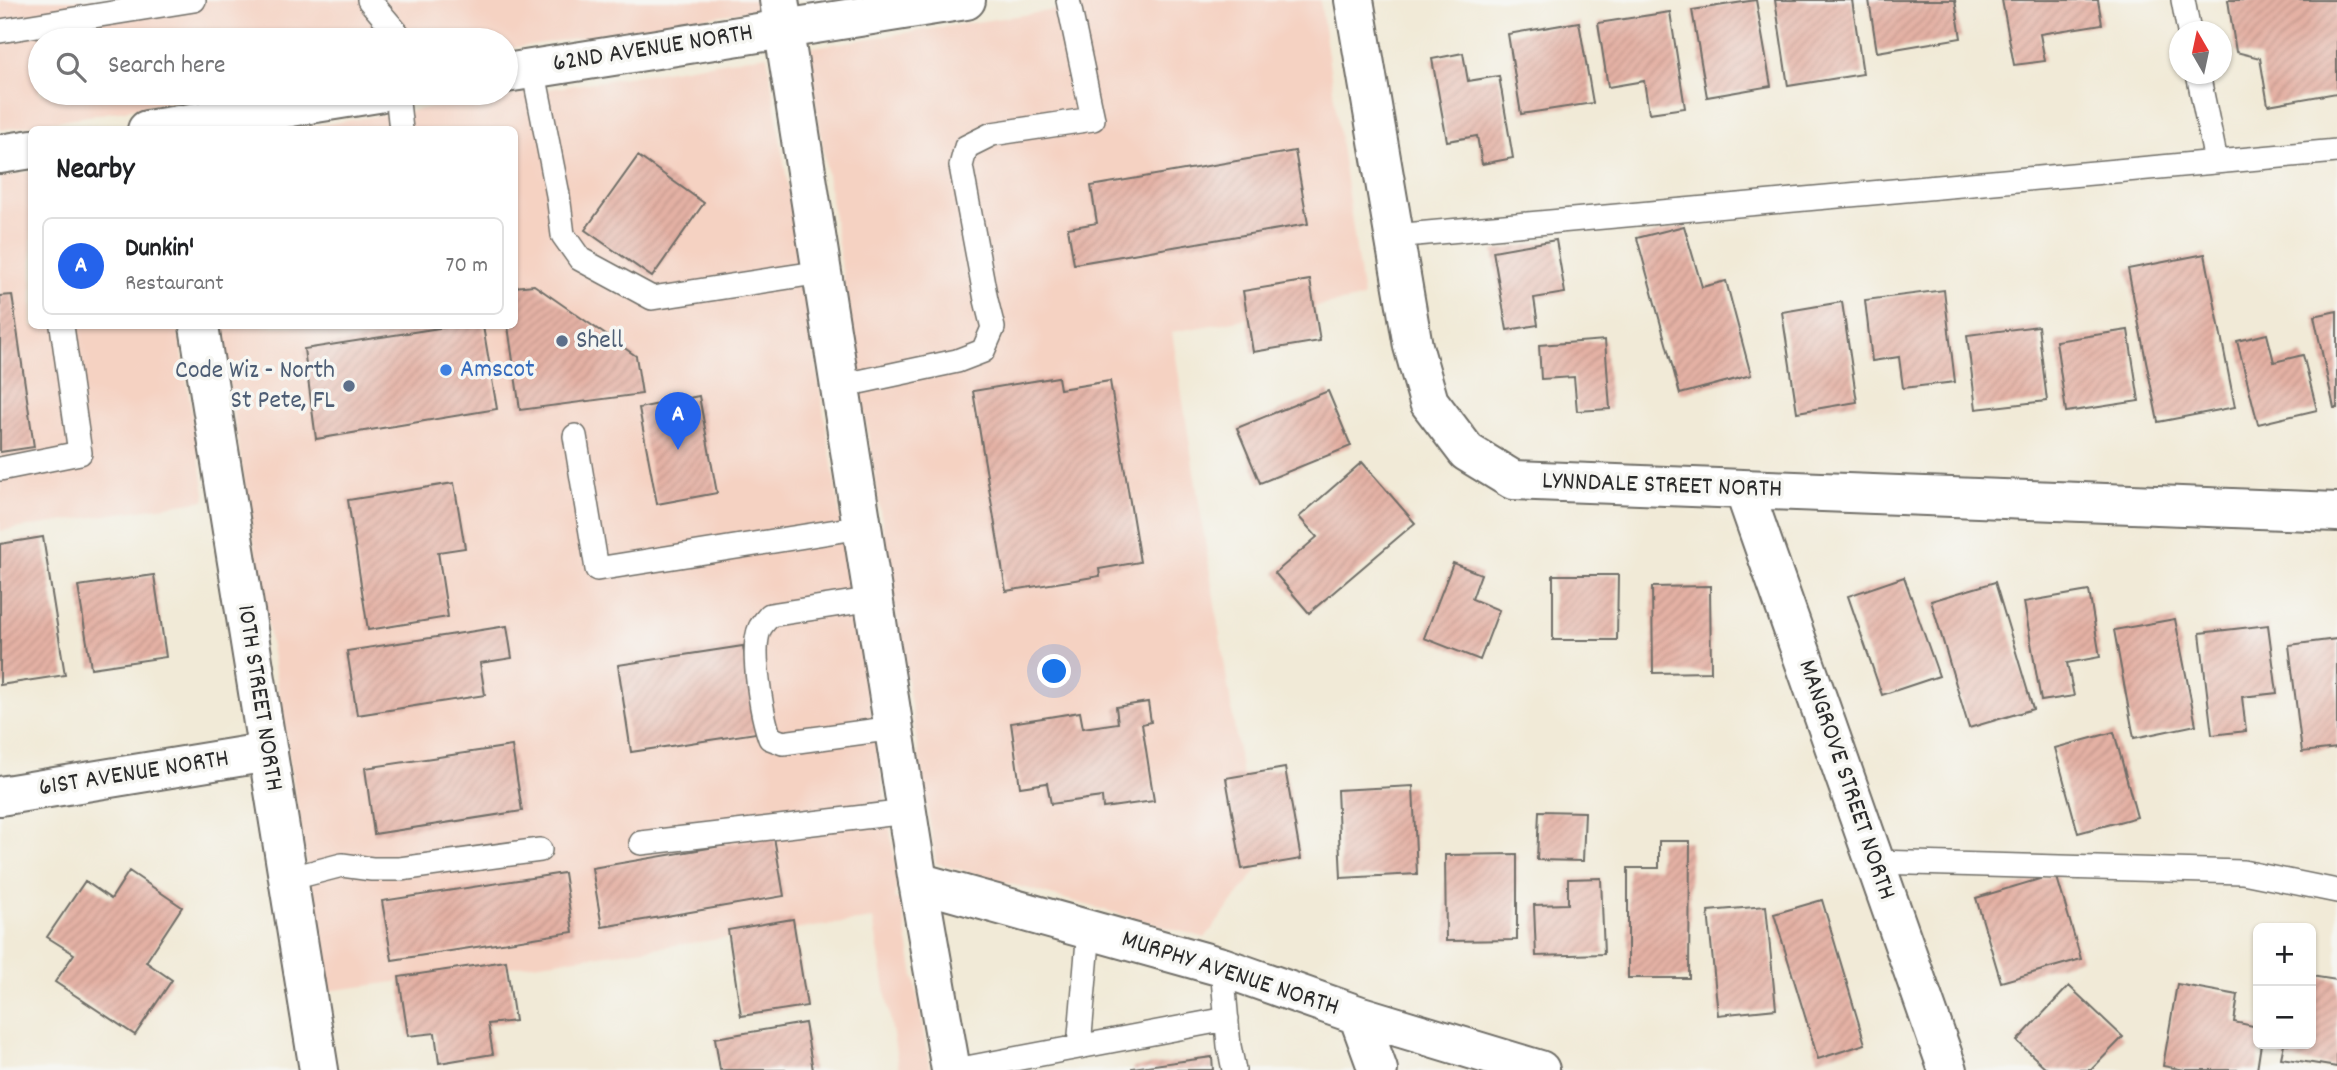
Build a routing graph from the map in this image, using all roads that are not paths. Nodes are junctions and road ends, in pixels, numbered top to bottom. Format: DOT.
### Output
graph roads {
  1 [pos="194,0"];
  2 [pos="369,0"];
  3 [pos="967,0"];
  4 [pos="1068,0"];
  5 [pos="1354,0"];
  6 [pos="2183,0"];
  7 [pos="781,14"];
  8 [pos="2187,21"];
  9 [pos="393,28"];
  10 [pos="0,31"];
  11 [pos="519,70"];
  12 [pos="2200,84"];
  13 [pos="303,105"];
  14 [pos="398,105"];
  15 [pos="172,126"];
  16 [pos="401,126"];
  17 [pos="28,150"];
  18 [pos="2337,151"];
  19 [pos="0,154"];
  20 [pos="2216,161"];
  21 [pos="1394,236"];
  22 [pos="822,272"];
  23 [pos="62,329"];
  24 [pos="199,329"];
  25 [pos="840,386"];
  26 [pos="575,436"];
  27 [pos="0,469"];
  28 [pos="1744,490"];
  29 [pos="2337,512"];
  30 [pos="862,527"];
  31 [pos="874,599"];
  32 [pos="894,728"];
  33 [pos="268,752"];
  34 [pos="0,796"];
  35 [pos="908,812"];
  36 [pos="641,843"];
  37 [pos="540,850"];
  38 [pos="1875,862"];
  39 [pos="288,879"];
  40 [pos="918,882"];
  41 [pos="2337,891"];
  42 [pos="1089,929"];
  43 [pos="1222,967"];
  44 [pos="1357,1015"];
  45 [pos="1227,1019"];
  46 [pos="1079,1047"];
  47 [pos="318,1070"];
  48 [pos="951,1070"];
  49 [pos="956,1070"];
  50 [pos="1234,1070"];
  51 [pos="1378,1070"];
  52 [pos="1540,1070"];
  53 [pos="1948,1070"];
  1 -- 10 [label="lane"];
  2 -- 9 [label="lane"];
  3 -- 7 [label="street, 62ND AVENUE NORTH"];
  4 -- 25 [label="lane"];
  5 -- 21 [label="street, LYNNDALE STREET NORTH"];
  6 -- 8 [label="lane"];
  7 -- 11 [label="street, 62ND AVENUE NORTH"];
  7 -- 22 [label="street"];
  11 -- 22 [label="lane"];
  12 -- 20 [label="lane"];
  13 -- 15 [label="street"];
  14 -- 16 [label="lane"];
  17 -- 19 [label="street"];
  18 -- 20 [label="lane"];
  20 -- 21 [label="lane"];
  21 -- 28 [label="street, LYNNDALE STREET NORTH"];
  22 -- 25 [label="street"];
  23 -- 27 [label="lane"];
  24 -- 33 [label="street, 10TH STREET NORTH"];
  25 -- 30 [label="street"];
  26 -- 30 [label="lane"];
  28 -- 29 [label="street, LYNNDALE STREET NORTH"];
  28 -- 38 [label="street, MANGROVE STREET NORTH"];
  30 -- 31 [label="street"];
  31 -- 32 [label="street"];
  31 -- 32 [label="lane"];
  32 -- 35 [label="street"];
  33 -- 34 [label="street, 61ST AVENUE NORTH"];
  33 -- 39 [label="street, 10TH STREET NORTH"];
  35 -- 36 [label="lane"];
  35 -- 40 [label="street"];
  37 -- 39 [label="lane"];
  38 -- 41 [label="lane"];
  38 -- 53 [label="street, MANGROVE STREET NORTH"];
  39 -- 47 [label="street, 10TH STREET NORTH"];
  40 -- 42 [label="street, MURPHY AVENUE NORTH"];
  40 -- 48 [label="street"];
  42 -- 43 [label="street, MURPHY AVENUE NORTH"];
  42 -- 46 [label="lane"];
  43 -- 44 [label="street, MURPHY AVENUE NORTH"];
  43 -- 45 [label="lane"];
  44 -- 51 [label="street"];
  44 -- 52 [label="street, MURPHY AVENUE NORTH"];
  45 -- 46 [label="lane"];
  45 -- 50 [label="lane"];
  46 -- 49 [label="lane"];
}
